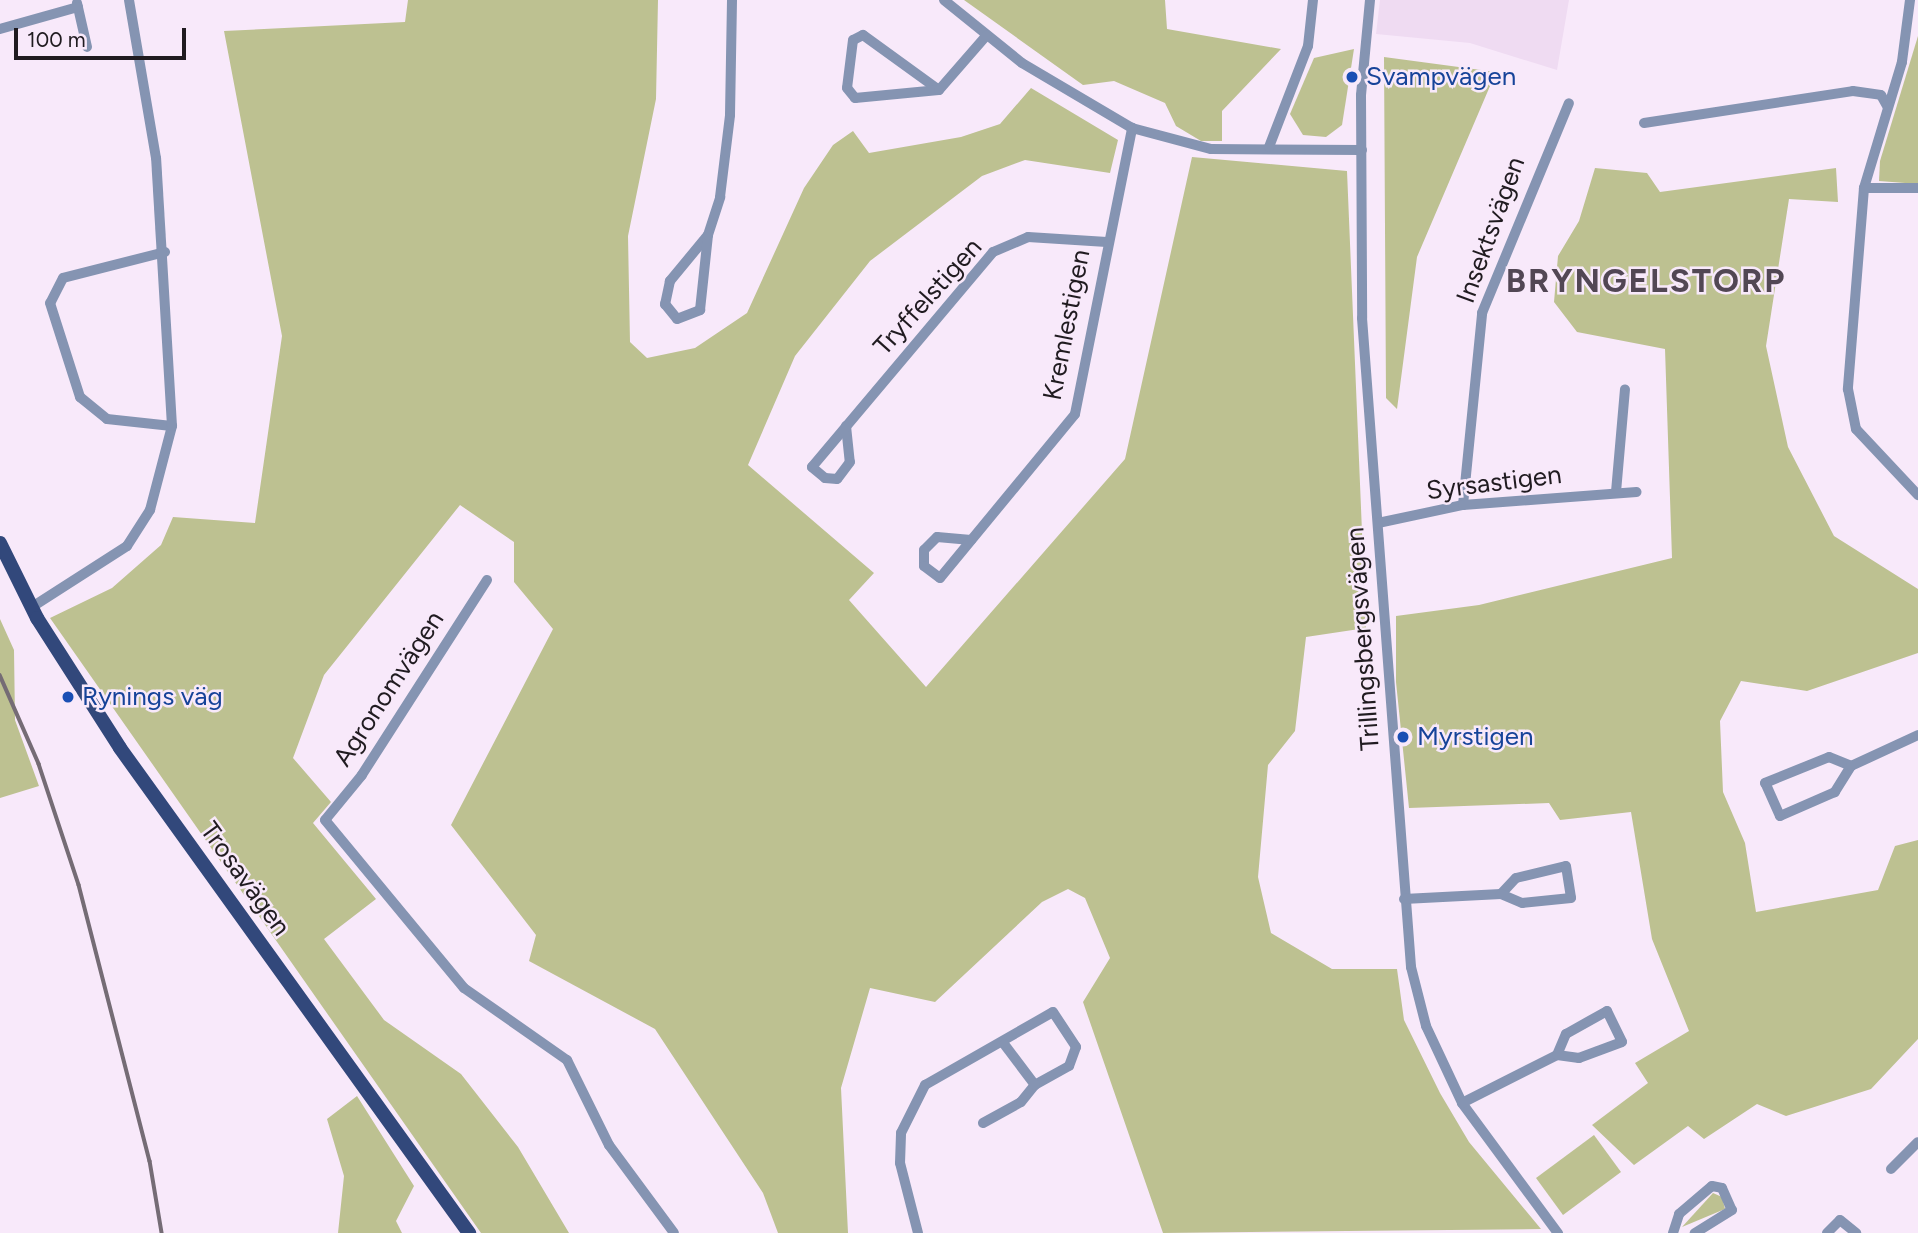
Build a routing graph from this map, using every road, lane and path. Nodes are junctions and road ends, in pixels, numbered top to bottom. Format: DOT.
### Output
graph roads {
  1 [pos="129,0"];
  2 [pos="732,0"];
  3 [pos="944,0"];
  4 [pos="1313,0"];
  5 [pos="1370,0"];
  6 [pos="1910,0"];
  7 [pos="77,4"];
  8 [pos="0,29"];
  9 [pos="986,36"];
  10 [pos="87,47"];
  11 [pos="939,90"];
  12 [pos="1569,103"];
  13 [pos="1887,106"];
  14 [pos="1644,123"];
  15 [pos="1132,128"];
  16 [pos="1269,147"];
  17 [pos="1362,150"];
  18 [pos="1864,188"];
  19 [pos="1918,188"];
  20 [pos="708,235"];
  21 [pos="1107,243"];
  22 [pos="165,252"];
  23 [pos="1625,389"];
  24 [pos="172,426"];
  25 [pos="846,426"];
  26 [pos="1616,492"];
  27 [pos="1637,492"];
  28 [pos="1918,495"];
  29 [pos="1464,505"];
  30 [pos="1378,523"];
  31 [pos="971,540"];
  32 [pos="0,543"];
  33 [pos="487,580"];
  34 [pos="32,607"];
  35 [pos="1918,735"];
  36 [pos="1851,765"];
  37 [pos="1501,894"];
  38 [pos="1404,899"];
  39 [pos="1004,1044"];
  40 [pos="1557,1055"];
  41 [pos="1035,1085"];
  42 [pos="1462,1103"];
  43 [pos="983,1123"];
  44 [pos="1918,1142"];
  45 [pos="1891,1169"];
  46 [pos="469,1233"];
  47 [pos="674,1233"];
  48 [pos="918,1233"];
  49 [pos="1558,1233"];
  50 [pos="1673,1233"];
  51 [pos="1695,1233"];
  52 [pos="1827,1233"];
  53 [pos="1856,1233"];
  1 -- 22 [label="street"];
  2 -- 20 [label="street"];
  3 -- 9 [label="street"];
  4 -- 16 [label="street"];
  5 -- 17 [label="street, Trillingsbergsvägen"];
  6 -- 13 [label="street"];
  7 -- 8 [label="street"];
  7 -- 10 [label="street"];
  9 -- 11 [label="street"];
  9 -- 15 [label="street"];
  11 -- 11 [label="street"];
  12 -- 29 [label="street, Insektsvägen"];
  13 -- 14 [label="street"];
  13 -- 18 [label="street"];
  15 -- 16 [label="street"];
  15 -- 21 [label="street, Kremlestigen"];
  16 -- 17 [label="street"];
  17 -- 30 [label="street, Trillingsbergsvägen"];
  18 -- 19 [label="street"];
  18 -- 28 [label="street"];
  20 -- 20 [label="street"];
  21 -- 25 [label="street, Tryffelstigen"];
  21 -- 31 [label="street, Kremlestigen"];
  22 -- 24 [label="street"];
  22 -- 24 [label="street"];
  23 -- 26 [label="street"];
  24 -- 34 [label="street"];
  25 -- 25 [label="street, Tryffelstigen"];
  26 -- 27 [label="street, Syrsastigen"];
  26 -- 29 [label="street, Syrsastigen"];
  29 -- 30 [label="street, Syrsastigen"];
  30 -- 38 [label="street, Trillingsbergsvägen"];
  31 -- 31 [label="street, Kremlestigen"];
  32 -- 34 [label="main road, Trosavägen"];
  33 -- 47 [label="street, Agronomvägen"];
  34 -- 46 [label="main road, Trosavägen"];
  35 -- 36 [label="street"];
  36 -- 36 [label="street"];
  37 -- 37 [label="street"];
  37 -- 38 [label="street"];
  38 -- 42 [label="street, Trillingsbergsvägen"];
  39 -- 41 [label="street"];
  39 -- 41 [label="street"];
  39 -- 48 [label="street"];
  40 -- 40 [label="street"];
  40 -- 42 [label="street"];
  41 -- 43 [label="street"];
  42 -- 49 [label="street, Trillingsbergsvägen"];
  44 -- 45 [label="street"];
  50 -- 51 [label="street"];
  52 -- 53 [label="street"];
}
